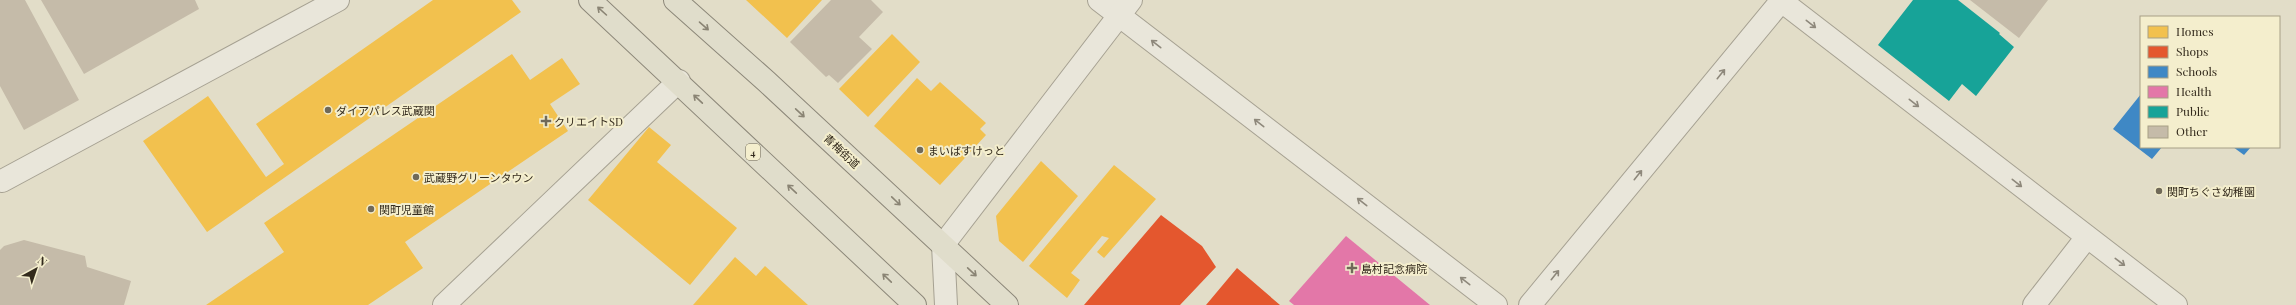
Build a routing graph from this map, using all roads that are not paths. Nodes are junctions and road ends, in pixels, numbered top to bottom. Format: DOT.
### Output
graph roads {
  1 [pos="338,0"];
  2 [pos="590,0"];
  3 [pos="675,0"];
  4 [pos="1099,0"];
  5 [pos="1781,0"];
  6 [pos="1125,8"];
  7 [pos="679,81"];
  8 [pos="2,181"];
  9 [pos="2087,237"];
  10 [pos="943,245"];
  11 [pos="444,305"];
  12 [pos="915,305"];
  13 [pos="946,305"];
  14 [pos="1007,305"];
  15 [pos="1496,305"];
  16 [pos="1530,305"];
  17 [pos="2034,305"];
  18 [pos="2176,305"];
  1 -- 8 [label="street"];
  7 -- 2 [label="main road, 4, one-way"];
  3 -- 10 [label="main road, 青梅街道, one-way"];
  4 -- 6 [label="street"];
  5 -- 9 [label="street, one-way"];
  16 -- 5 [label="street, one-way"];
  6 -- 10 [label="street"];
  15 -- 6 [label="street, one-way"];
  7 -- 11 [label="street"];
  12 -- 7 [label="main road, 4, one-way"];
  9 -- 17 [label="street"];
  9 -- 18 [label="street, one-way"];
  10 -- 13 [label="street"];
  10 -- 14 [label="main road, 青梅街道, one-way"];
}
